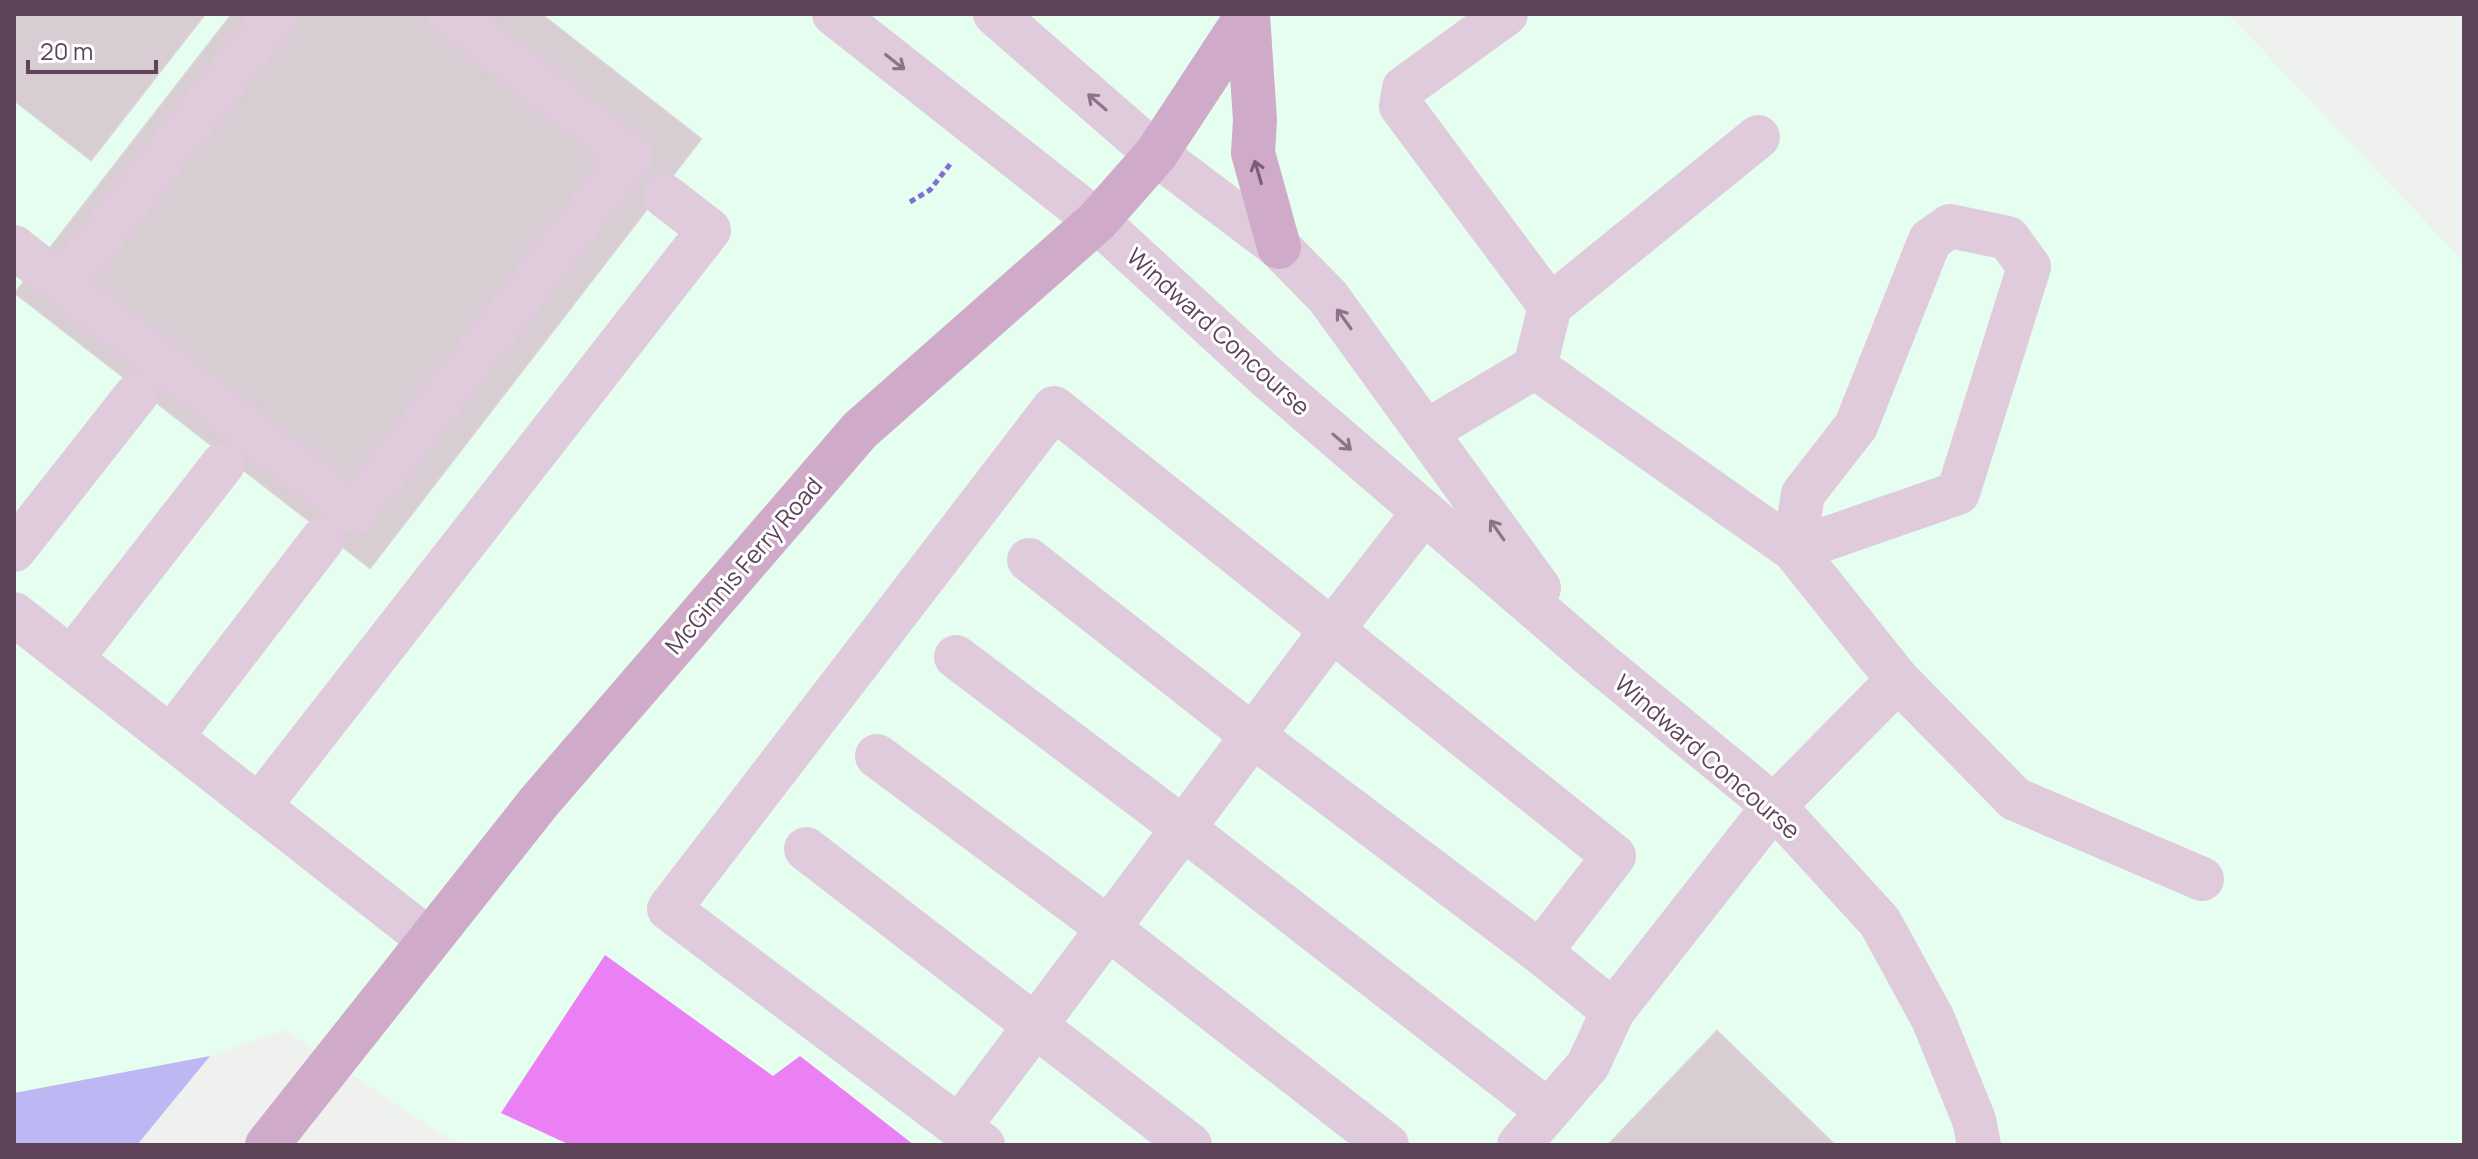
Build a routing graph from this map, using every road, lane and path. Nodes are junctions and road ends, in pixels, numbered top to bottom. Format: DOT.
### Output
graph roads {
  1 [pos="277,14"];
  2 [pos="449,14"];
  3 [pos="834,14"];
  4 [pos="995,14"];
  5 [pos="1249,14"];
  6 [pos="1506,14"];
  7 [pos="1758,137"];
  8 [pos="1156,154"];
  9 [pos="665,196"];
  10 [pos="1097,221"];
  11 [pos="14,247"];
  12 [pos="1279,247"];
  13 [pos="63,285"];
  14 [pos="1550,306"];
  15 [pos="1535,367"];
  16 [pos="136,395"];
  17 [pos="1427,431"];
  18 [pos="223,464"];
  19 [pos="1424,512"];
  20 [pos="322,540"];
  21 [pos="14,550"];
  22 [pos="1794,550"];
  23 [pos="1029,560"];
  24 [pos="14,614"];
  25 [pos="1332,630"];
  26 [pos="956,657"];
  27 [pos="71,659"];
  28 [pos="1595,659"];
  29 [pos="1898,680"];
  30 [pos="1252,735"];
  31 [pos="171,737"];
  32 [pos="877,756"];
  33 [pos="259,806"];
  34 [pos="1774,806"];
  35 [pos="1183,828"];
  36 [pos="806,849"];
  37 [pos="2202,879"];
  38 [pos="1108,928"];
  39 [pos="428,939"];
  40 [pos="1540,952"];
  41 [pos="1613,1011"];
  42 [pos="1033,1027"];
  43 [pos="1548,1111"];
  44 [pos="971,1136"];
  45 [pos="267,1145"];
  46 [pos="1190,1145"];
  47 [pos="1387,1145"];
  48 [pos="1519,1145"];
  49 [pos="1979,1145"];
  1 -- 13 [label="street"];
  2 -- 13 [label="street"];
  3 -- 10 [label="street, Windward Concourse, one-way"];
  8 -- 4 [label="street, Windward Concourse, one-way"];
  5 -- 8 [label="main road, McGinnis Ferry Road"];
  12 -- 5 [label="main road, one-way"];
  6 -- 14 [label="street"];
  7 -- 14 [label="street"];
  8 -- 10 [label="main road, McGinnis Ferry Road"];
  8 -- 12 [label="street, Windward Concourse"];
  9 -- 33 [label="street"];
  10 -- 19 [label="street, Windward Concourse, one-way"];
  10 -- 39 [label="main road, McGinnis Ferry Road"];
  11 -- 13 [label="street"];
  17 -- 12 [label="street, Windward Concourse, one-way"];
  14 -- 15 [label="street"];
  15 -- 17 [label="street"];
  15 -- 22 [label="street"];
  16 -- 21 [label="street"];
  28 -- 17 [label="street, Windward Concourse, one-way"];
  18 -- 27 [label="street"];
  19 -- 25 [label="street"];
  19 -- 28 [label="street, Windward Concourse"];
  20 -- 31 [label="street"];
  22 -- 22 [label="street"];
  22 -- 29 [label="street"];
  23 -- 30 [label="street"];
  24 -- 27 [label="street"];
  25 -- 30 [label="street"];
  25 -- 40 [label="street"];
  25 -- 44 [label="street"];
  26 -- 35 [label="street"];
  27 -- 31 [label="street"];
  28 -- 34 [label="street, Windward Concourse"];
  29 -- 34 [label="street"];
  29 -- 37 [label="street"];
  30 -- 35 [label="street"];
  30 -- 40 [label="street"];
  31 -- 33 [label="street"];
  32 -- 38 [label="street"];
  33 -- 39 [label="street"];
  34 -- 41 [label="street"];
  34 -- 49 [label="street, Windward Concourse"];
  35 -- 38 [label="street"];
  35 -- 43 [label="street"];
  36 -- 42 [label="street"];
  38 -- 42 [label="street"];
  38 -- 47 [label="street"];
  39 -- 45 [label="main road, McGinnis Ferry Road"];
  40 -- 41 [label="street"];
  41 -- 43 [label="street"];
  42 -- 44 [label="street"];
  42 -- 46 [label="street"];
  43 -- 48 [label="street"];
}
